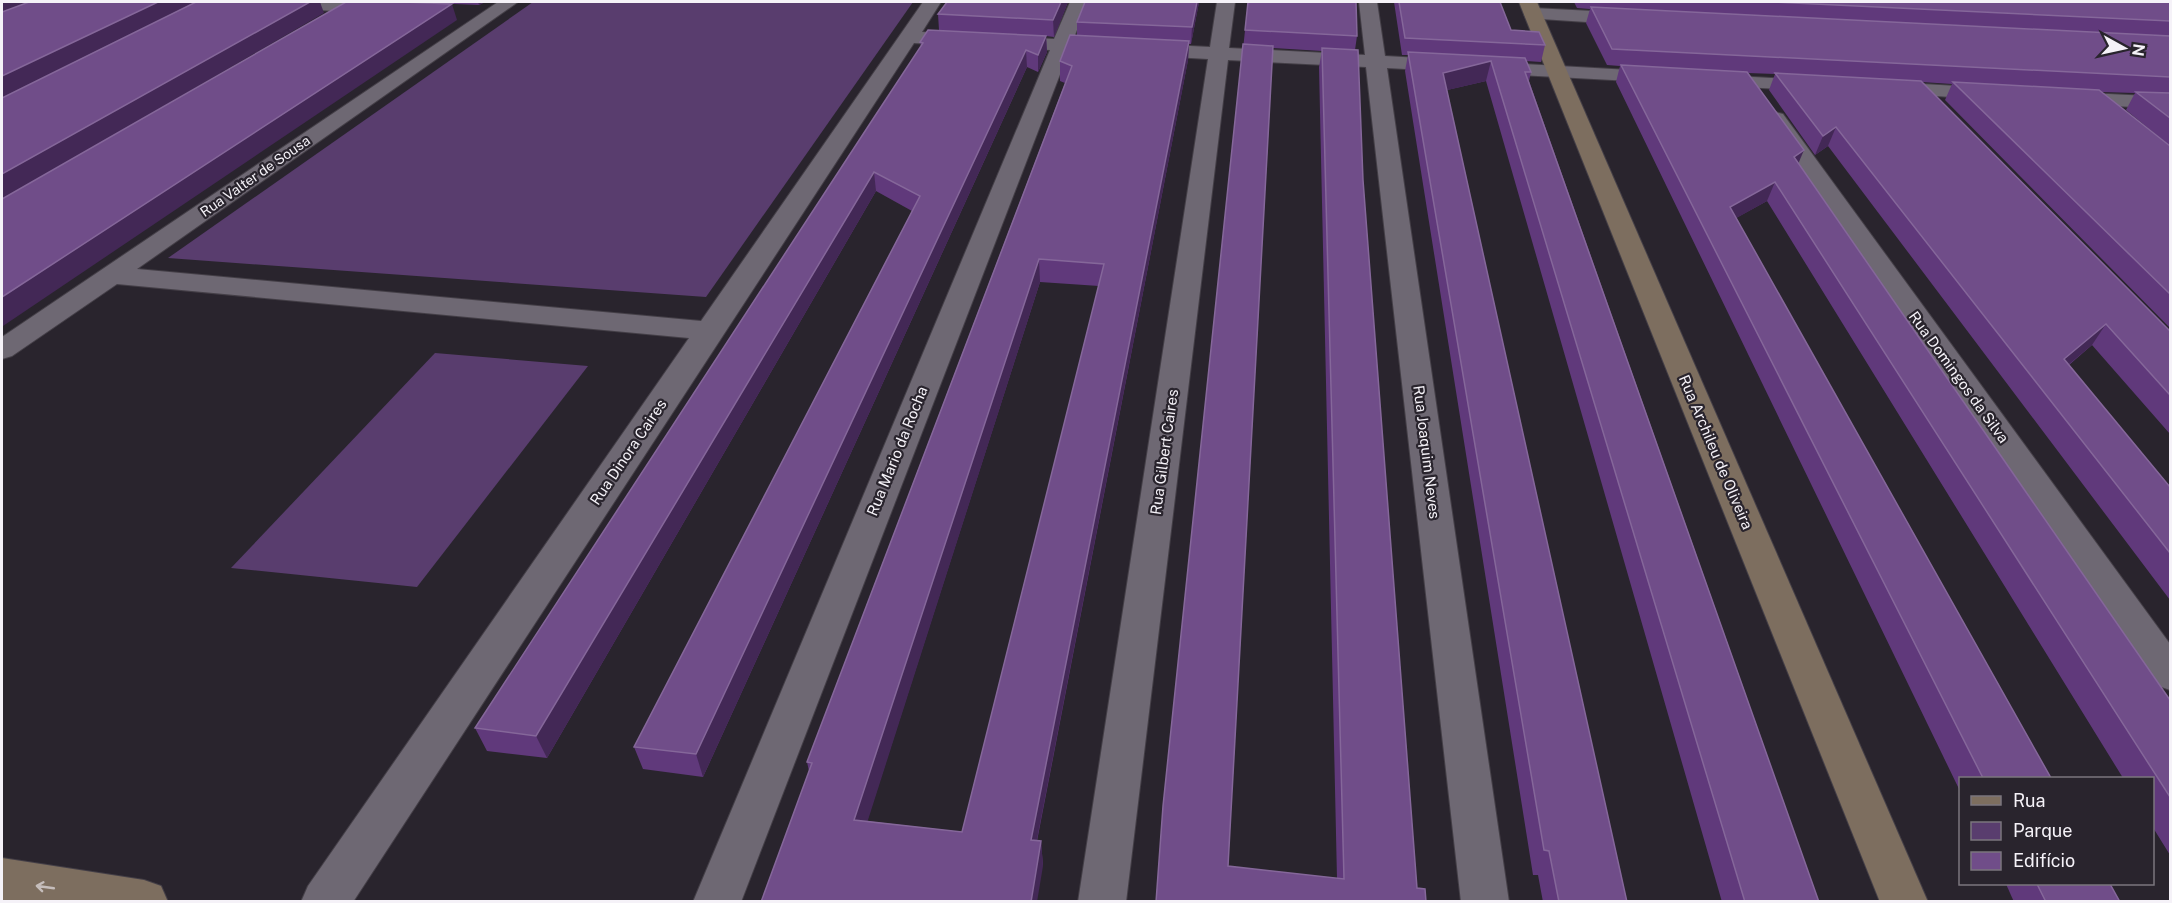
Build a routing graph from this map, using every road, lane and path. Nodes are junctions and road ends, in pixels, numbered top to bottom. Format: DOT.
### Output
graph roads {
  1 [pos="267,2"];
  2 [pos="932,2"];
  3 [pos="1079,2"];
  4 [pos="1226,2"];
  5 [pos="1368,2"];
  6 [pos="357,4"];
  7 [pos="1531,8"];
  8 [pos="399,9"];
  9 [pos="489,9"];
  10 [pos="1651,20"];
  11 [pos="322,24"];
  12 [pos="908,37"];
  13 [pos="1060,45"];
  14 [pos="1219,53"];
  15 [pos="1376,61"];
  16 [pos="1557,71"];
  17 [pos="1748,81"];
  18 [pos="1840,86"];
  19 [pos="1863,87"];
  20 [pos="1920,90"];
  21 [pos="2014,95"];
  22 [pos="2050,97"];
  23 [pos="2097,100"];
  24 [pos="2170,103"];
  25 [pos="1945,116"];
  26 [pos="2124,122"];
  27 [pos="111,275"];
  28 [pos="710,331"];
  29 [pos="2,350"];
  30 [pos="2170,674"];
  31 [pos="2,880"];
  32 [pos="144,902"];
  33 [pos="325,902"];
  34 [pos="717,902"];
  35 [pos="1102,902"];
  36 [pos="1485,902"];
  37 [pos="1904,902"];
  1 -- 6 [label="street"];
  2 -- 12 [label="street, Rua Dinora Caires"];
  3 -- 13 [label="street, Rua Mario da Rocha"];
  4 -- 14 [label="street, Rua Gilbert Caires"];
  5 -- 15 [label="street, Rua Joaquim Neves"];
  6 -- 8 [label="street"];
  6 -- 11 [label="street"];
  7 -- 10 [label="street"];
  7 -- 16 [label="street, Rua Archileu de Oliveira"];
  9 -- 27 [label="street, Rua Valter de Sousa"];
  12 -- 13 [label="street"];
  12 -- 28 [label="street, Rua Dinora Caires"];
  13 -- 14 [label="street"];
  13 -- 34 [label="street, Rua Mario da Rocha"];
  14 -- 15 [label="street"];
  14 -- 35 [label="street, Rua Gilbert Caires"];
  15 -- 16 [label="street"];
  15 -- 36 [label="street, Rua Joaquim Neves"];
  16 -- 17 [label="street"];
  16 -- 37 [label="street, Rua Archileu de Oliveira"];
  17 -- 18 [label="street"];
  17 -- 30 [label="street, Rua Domingos da Silva"];
  19 -- 20 [label="street"];
  20 -- 21 [label="street"];
  20 -- 25 [label="street"];
  22 -- 23 [label="street"];
  23 -- 24 [label="street"];
  23 -- 26 [label="street"];
  27 -- 28 [label="street"];
  27 -- 29 [label="street, Rua Valter de Sousa"];
  28 -- 33 [label="street, Rua Dinora Caires"];
  32 -- 31 [label="street, one-way"];
}
